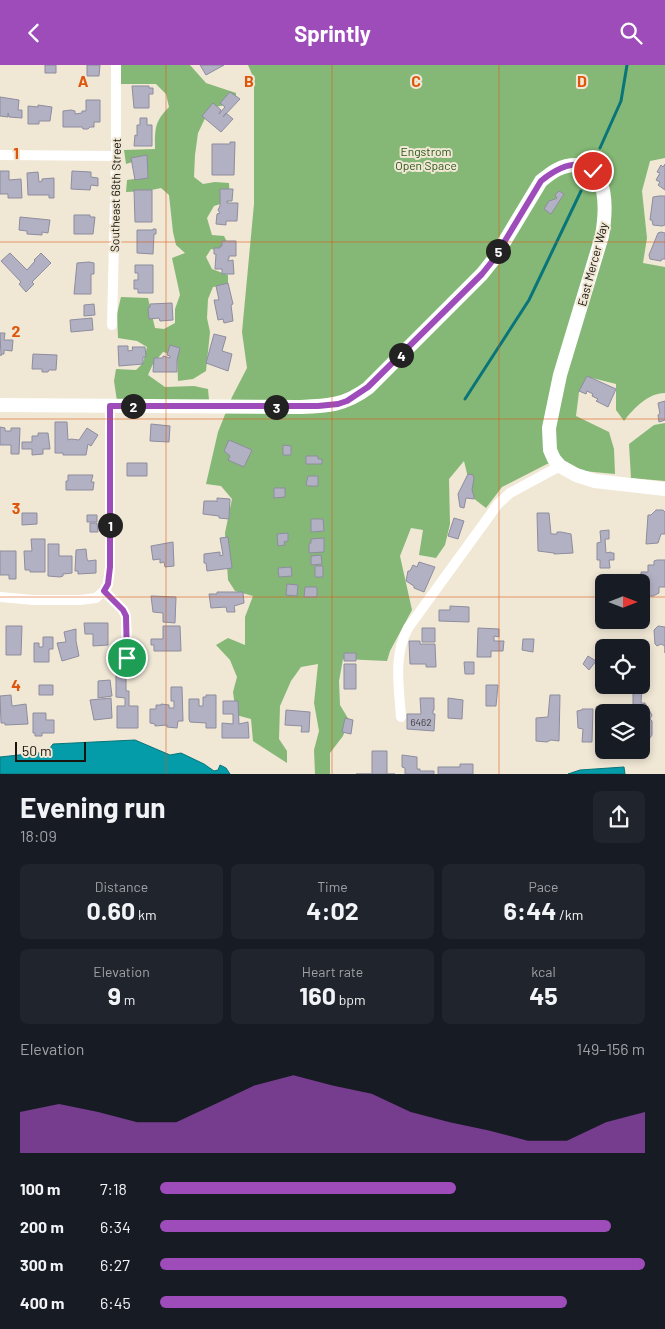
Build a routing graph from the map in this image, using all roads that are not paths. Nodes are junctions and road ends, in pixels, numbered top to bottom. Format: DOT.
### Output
graph roads {
  1 [pos="116,65"];
  2 [pos="0,155"];
  3 [pos="116,156"];
  4 [pos="112,325"];
  5 [pos="0,405"];
  6 [pos="110,406"];
  7 [pos="560,466"];
  8 [pos="665,489"];
  9 [pos="104,591"];
  10 [pos="0,597"];
  11 [pos="127,658"];
  12 [pos="401,717"];
  1 -- 3 [label="street, Southeast 68th Street"];
  2 -- 3 [label="street"];
  3 -- 4 [label="street, Southeast 68th Street"];
  5 -- 6 [label="street, East Mercer Way"];
  6 -- 7 [label="street, East Mercer Way"];
  6 -- 9 [label="street"];
  7 -- 8 [label="street"];
  7 -- 12 [label="street"];
  9 -- 10 [label="street"];
  9 -- 11 [label="street"];
}
